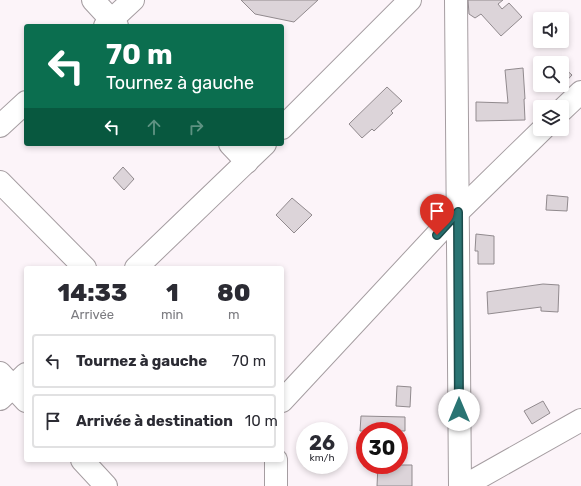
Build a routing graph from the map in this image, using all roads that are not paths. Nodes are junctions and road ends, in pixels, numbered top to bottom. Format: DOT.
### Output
graph roads {
  1 [pos="93,0"];
  2 [pos="133,0"];
  3 [pos="410,0"];
  4 [pos="456,0"];
  5 [pos="112,24"];
  6 [pos="581,92"];
  7 [pos="569,103"];
  8 [pos="24,104"];
  9 [pos="0,126"];
  10 [pos="284,126"];
  11 [pos="536,136"];
  12 [pos="232,146"];
  13 [pos="263,146"];
  14 [pos="247,162"];
  15 [pos="0,182"];
  16 [pos="458,212"];
  17 [pos="82,266"];
  18 [pos="138,266"];
  19 [pos="284,398"];
  20 [pos="581,420"];
  21 [pos="84,462"];
  22 [pos="276,462"];
  23 [pos="106,486"];
  24 [pos="276,486"];
  25 [pos="460,486"];
  26 [pos="464,486"];
  1 -- 5 [label="street"];
  2 -- 5 [label="street"];
  3 -- 10 [label="street"];
  4 -- 16 [label="street"];
  6 -- 7 [label="street"];
  8 -- 9 [label="street"];
  11 -- 16 [label="street"];
  12 -- 14 [label="street"];
  13 -- 14 [label="street"];
  14 -- 18 [label="street"];
  15 -- 17 [label="street"];
  16 -- 19 [label="street"];
  16 -- 25 [label="street"];
  20 -- 26 [label="street"];
  21 -- 23 [label="street"];
  22 -- 24 [label="street"];
}
